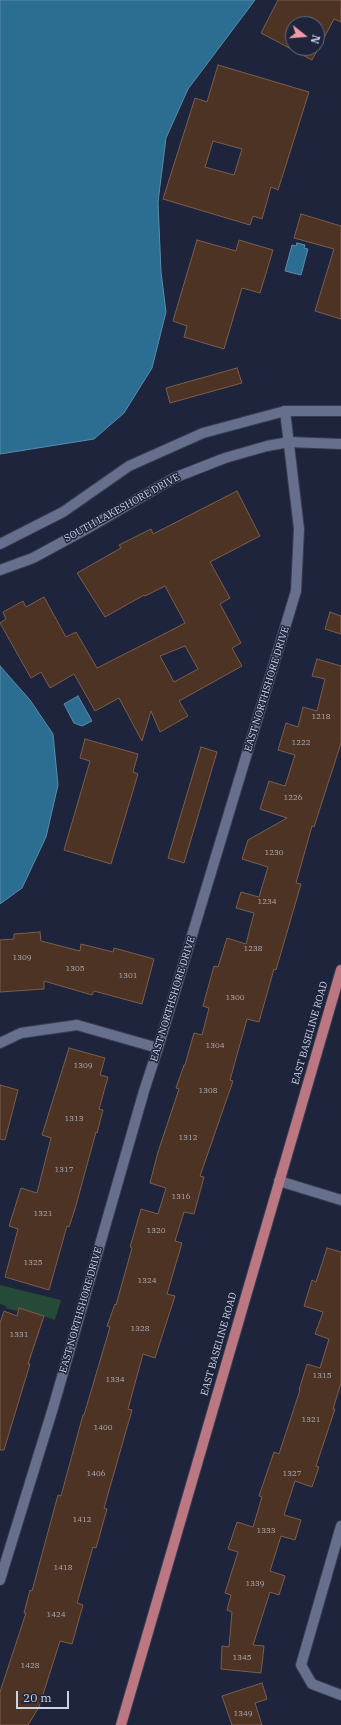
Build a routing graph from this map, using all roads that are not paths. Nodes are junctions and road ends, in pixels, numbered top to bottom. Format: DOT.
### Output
graph roads {
  1 [pos="285,411"];
  2 [pos="341,411"];
  3 [pos="289,442"];
  4 [pos="341,444"];
  5 [pos="0,544"];
  6 [pos="0,570"];
  7 [pos="341,970"];
  8 [pos="0,1043"];
  9 [pos="158,1048"];
  10 [pos="279,1181"];
  11 [pos="341,1200"];
  12 [pos="341,1526"];
  13 [pos="0,1580"];
  14 [pos="341,1694"];
  15 [pos="121,1725"];
  1 -- 2 [label="street"];
  1 -- 3 [label="street, EAST NORTHSHORE DRIVE"];
  1 -- 5 [label="street"];
  3 -- 4 [label="street, SOUTH LAKESHORE DRIVE"];
  3 -- 6 [label="street, SOUTH LAKESHORE DRIVE"];
  3 -- 9 [label="street, EAST NORTHSHORE DRIVE"];
  7 -- 10 [label="main road, EAST BASELINE ROAD"];
  8 -- 9 [label="street"];
  9 -- 13 [label="street, EAST NORTHSHORE DRIVE"];
  10 -- 11 [label="street"];
  10 -- 15 [label="main road, EAST BASELINE ROAD"];
  12 -- 14 [label="street"];
}
